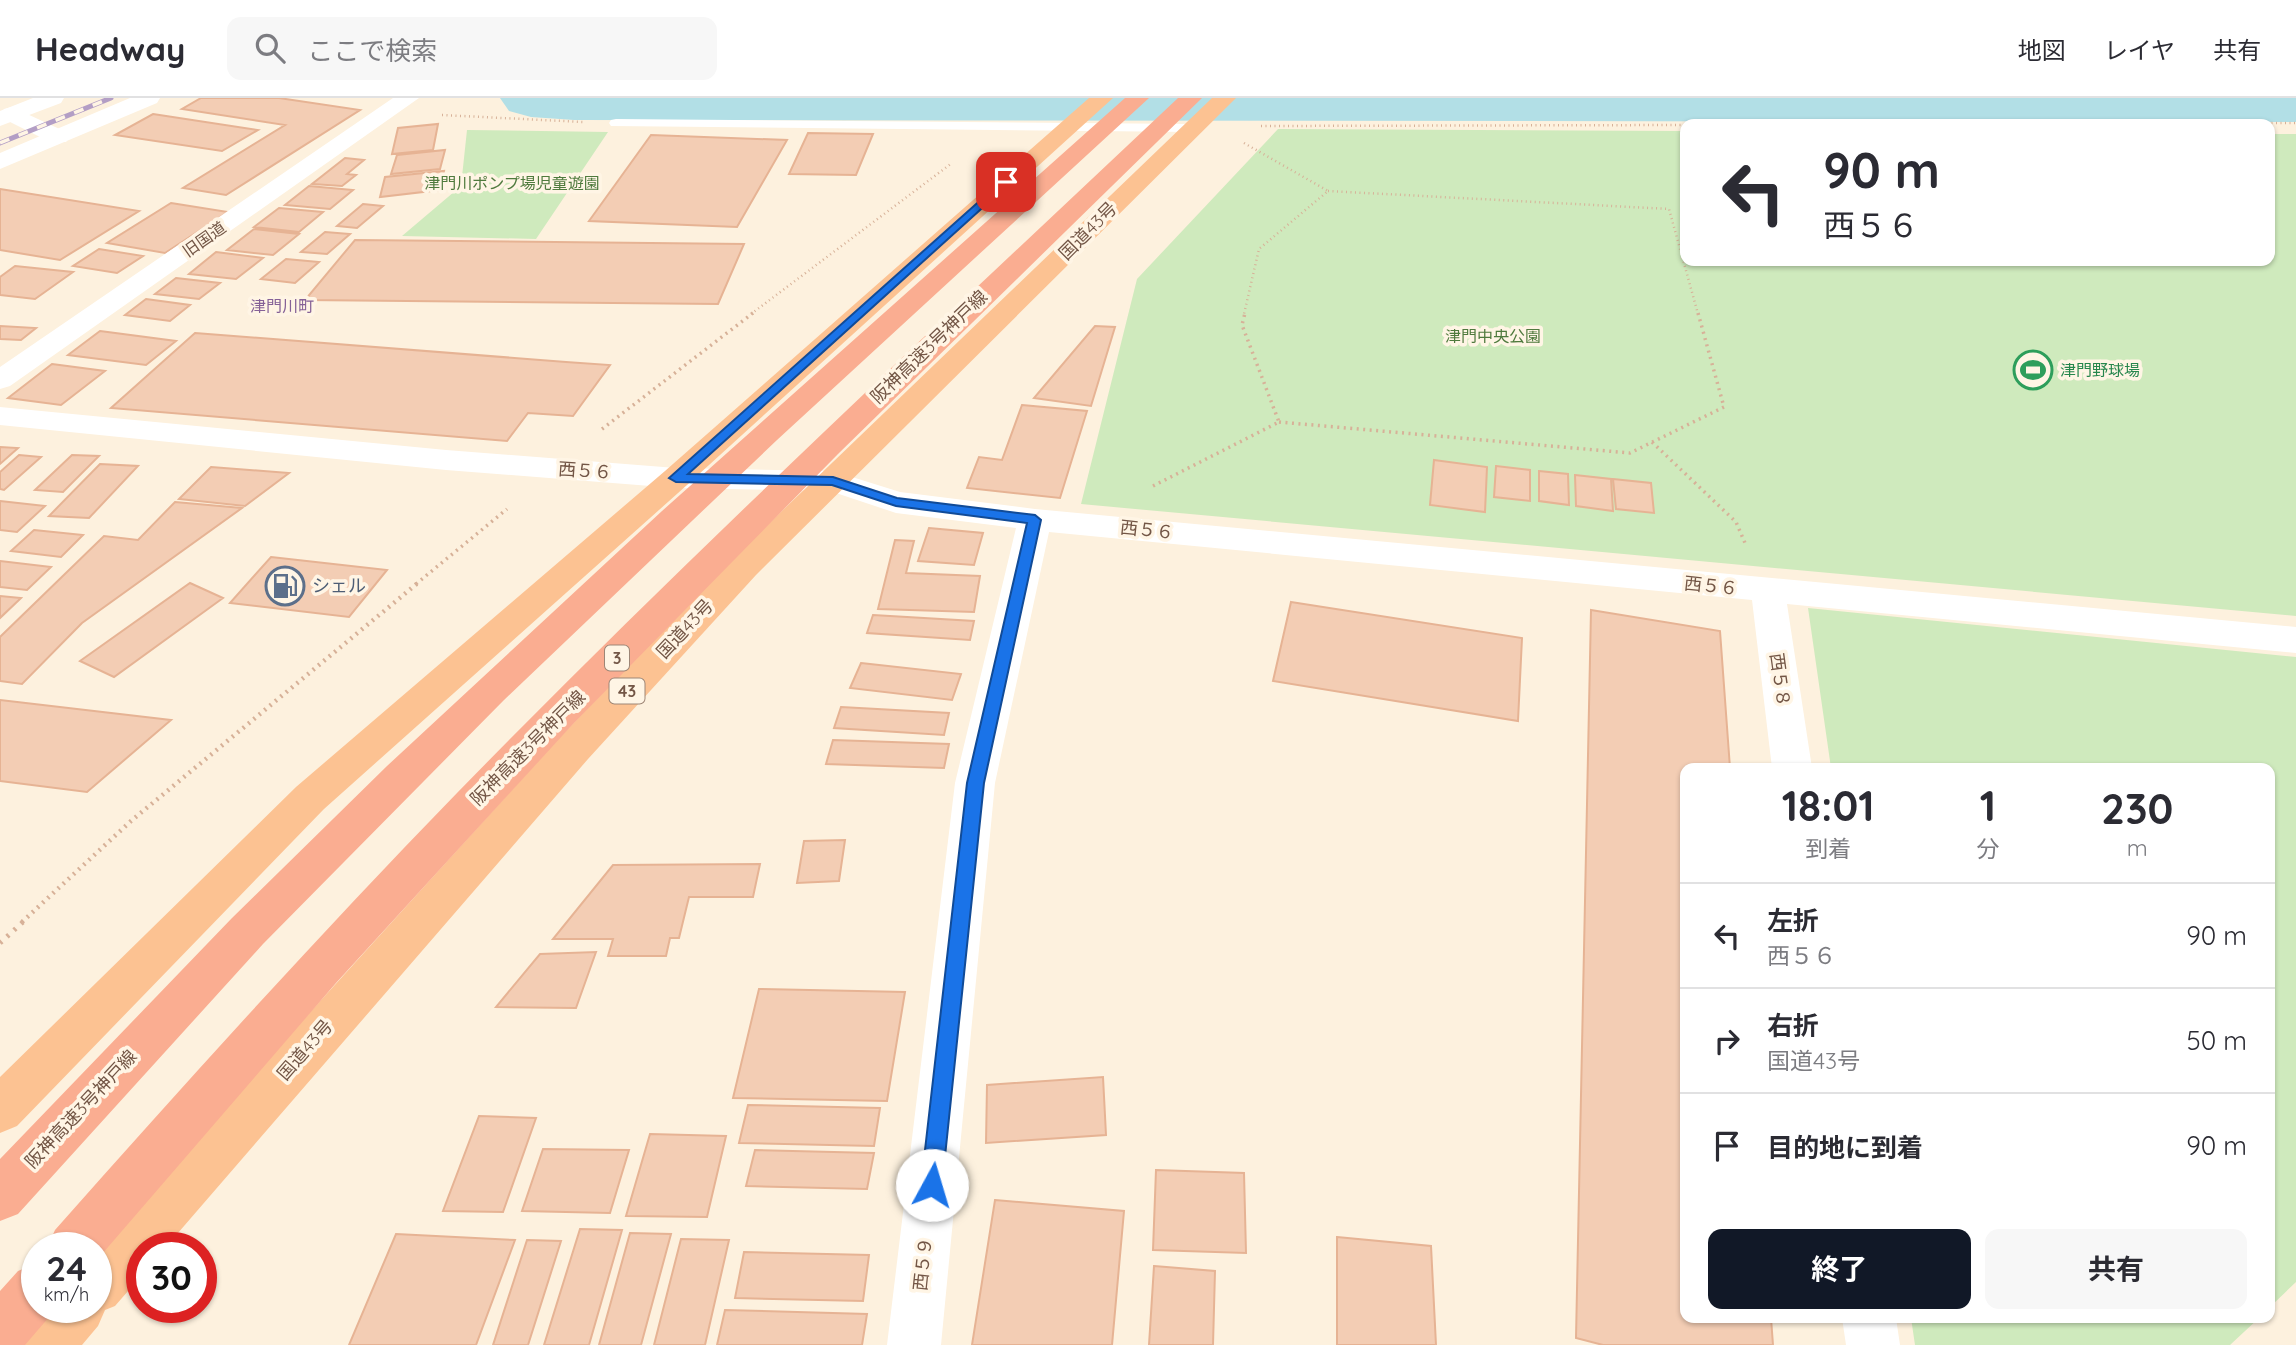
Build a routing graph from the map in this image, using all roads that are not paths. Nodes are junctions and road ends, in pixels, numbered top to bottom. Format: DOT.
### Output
graph roads {
  1 [pos="53,98"];
  2 [pos="149,98"];
  3 [pos="1138,98"];
  4 [pos="1224,98"];
  5 [pos="392,101"];
  6 [pos="4,115"];
  7 [pos="1082,115"];
  8 [pos="1195,115"];
  9 [pos="616,123"];
  10 [pos="58,137"];
  11 [pos="0,162"];
  12 [pos="0,380"];
  13 [pos="0,416"];
  14 [pos="676,478"];
  15 [pos="833,481"];
  16 [pos="1035,520"];
  17 [pos="1768,592"];
  18 [pos="2296,640"];
  19 [pos="1791,763"];
  20 [pos="0,1110"];
  21 [pos="0,1196"];
  22 [pos="87,1232"];
  23 [pos="112,1269"];
  24 [pos="21,1308"];
  25 [pos="65,1323"];
  26 [pos="1870,1323"];
  27 [pos="0,1332"];
  28 [pos="46,1345"];
  29 [pos="915,1345"];
  30 [pos="1872,1345"];
  1 -- 6 [label="street"];
  2 -- 10 [label="street"];
  3 -- 21 [label="highway, 阪神高速3号神戸線"];
  4 -- 8 [label="highway, 国道43号 / 43"];
  5 -- 12 [label="street, 旧国道"];
  6 -- 10 [label="street"];
  7 -- 8 [label="lane"];
  7 -- 9 [label="lane"];
  7 -- 14 [label="highway"];
  8 -- 15 [label="highway, 国道43号 / 43"];
  8 -- 22 [label="highway, 阪神高速3号神戸線 / 3"];
  10 -- 11 [label="street"];
  13 -- 14 [label="street, 西５６"];
  14 -- 15 [label="street, 西５６"];
  14 -- 20 [label="highway"];
  15 -- 16 [label="street, 西５６"];
  15 -- 23 [label="highway, 国道43号 / 43"];
  16 -- 17 [label="street, 西５６"];
  16 -- 29 [label="street, 西５９"];
  17 -- 18 [label="street, 西５６"];
  17 -- 19 [label="street, 西５８"];
  24 -- 27 [label="highway"];
  25 -- 28 [label="highway"];
  26 -- 30 [label="street"];
}
